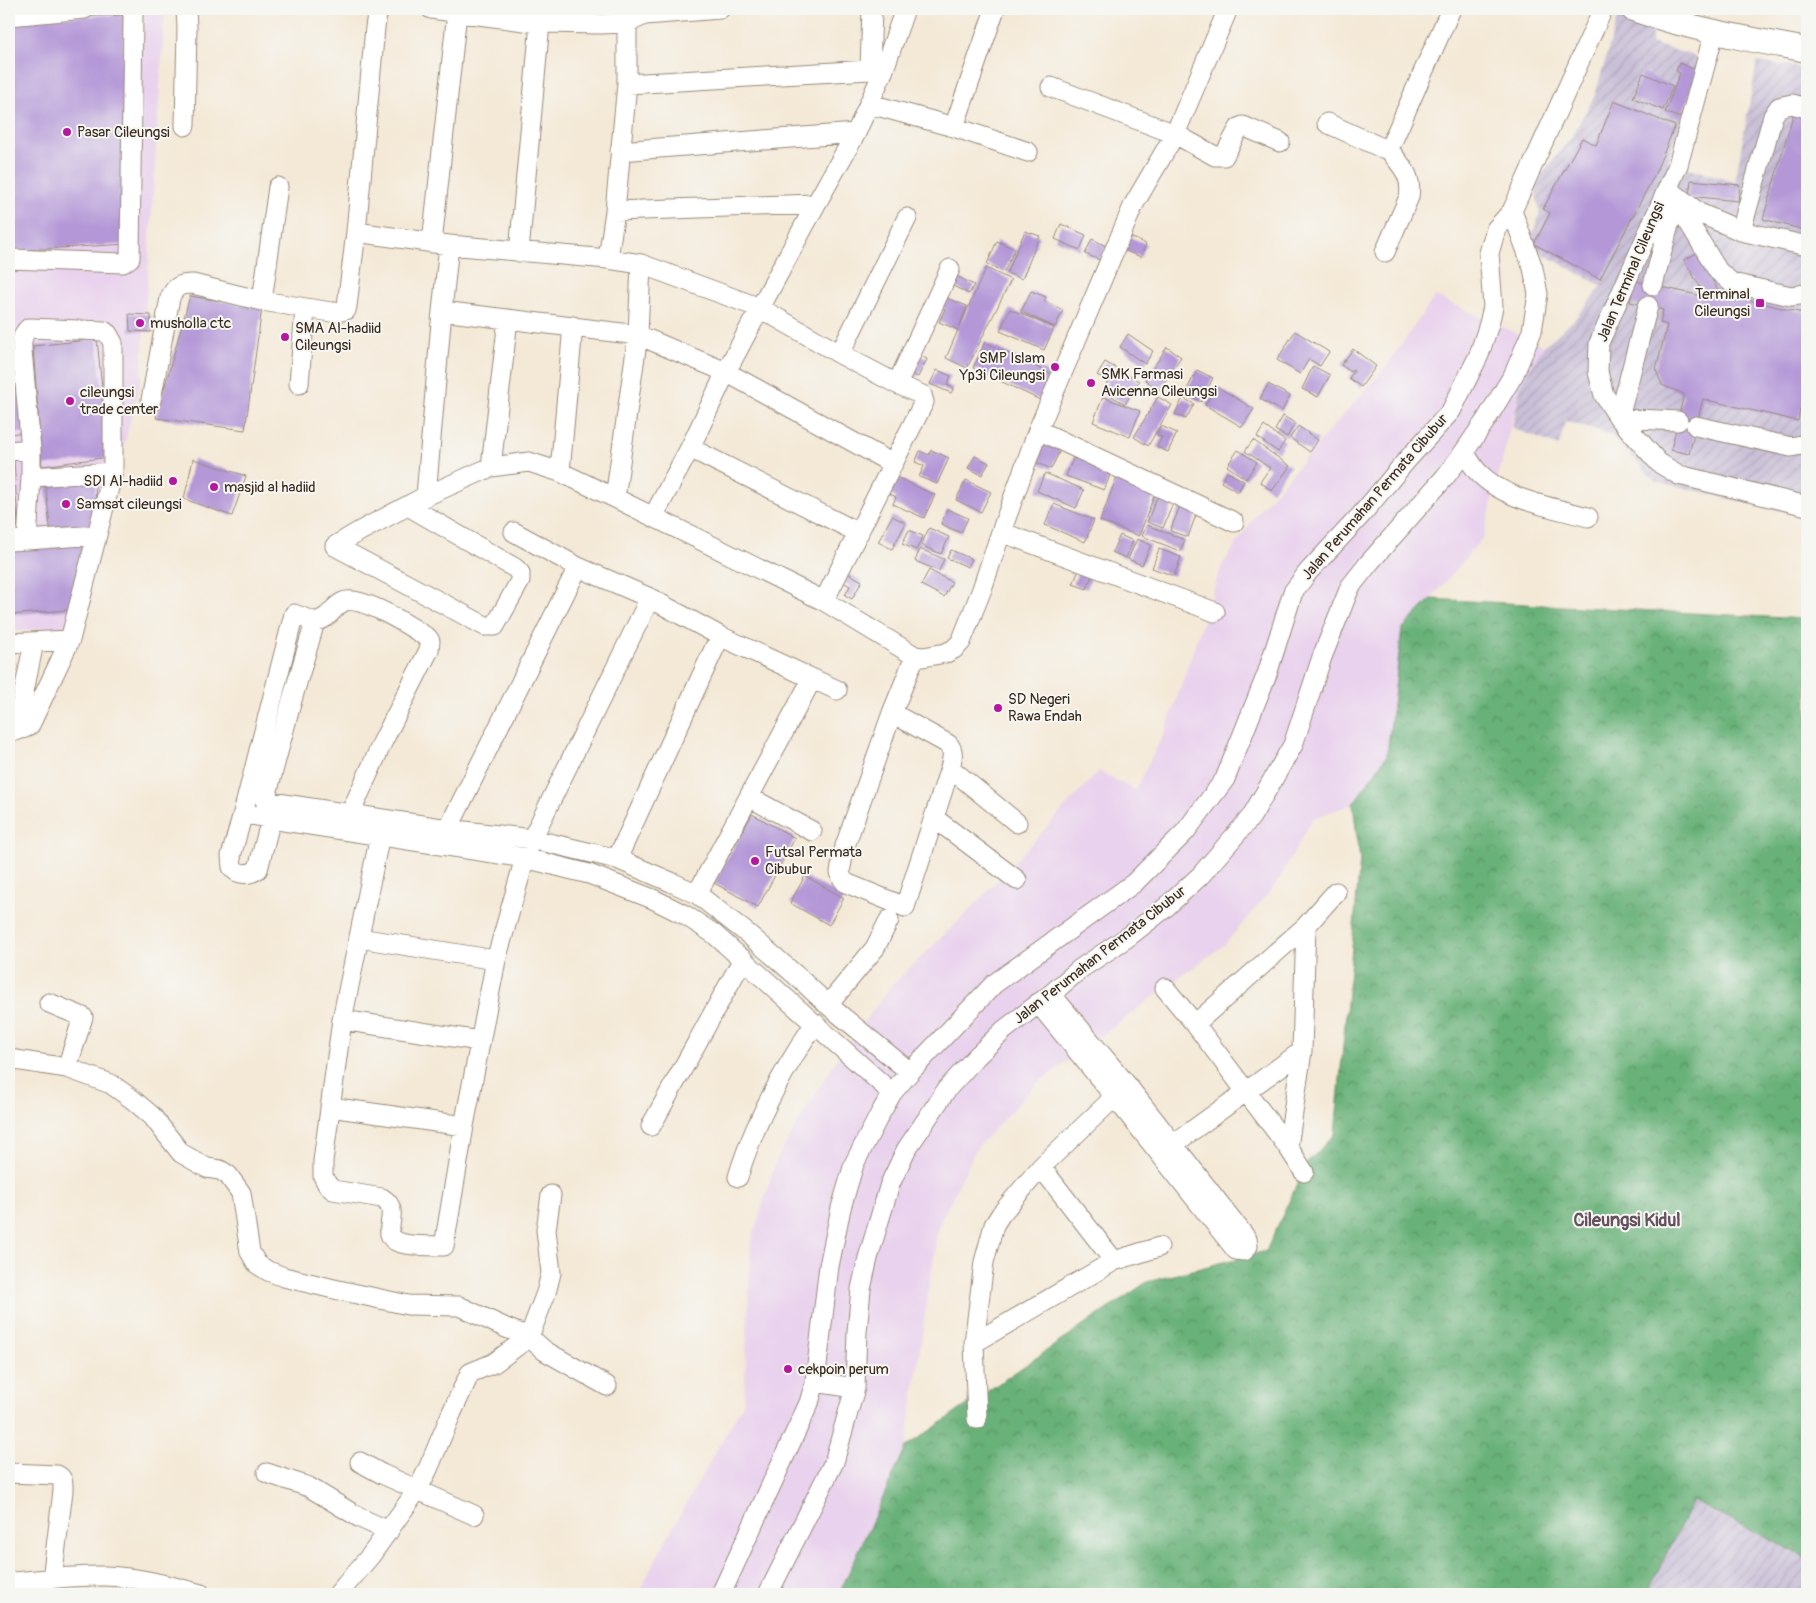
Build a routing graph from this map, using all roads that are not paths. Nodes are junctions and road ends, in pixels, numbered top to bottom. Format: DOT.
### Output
graph roads {
  1 [pos="85,9"];
  2 [pos="131,9"];
  3 [pos="186,9"];
  4 [pos="382,9"];
  5 [pos="431,9"];
  6 [pos="720,9"];
  7 [pos="872,9"];
  8 [pos="905,9"];
  9 [pos="995,9"];
  10 [pos="1228,9"];
  11 [pos="1451,9"];
  12 [pos="1603,9"];
  13 [pos="1633,9"];
  14 [pos="1688,9"];
  15 [pos="457,12"];
  16 [pos="9,16"];
  17 [pos="1664,20"];
  18 [pos="540,23"];
  19 [pos="627,23"];
  20 [pos="1714,33"];
  21 [pos="1807,50"];
  22 [pos="876,71"];
  23 [pos="627,84"];
  24 [pos="1051,87"];
  25 [pos="870,104"];
  26 [pos="1807,108"];
  27 [pos="1327,123"];
  28 [pos="184,126"];
  29 [pos="954,127"];
  30 [pos="856,133"];
  31 [pos="1175,134"];
  32 [pos="1280,142"];
  33 [pos="1387,148"];
  34 [pos="620,151"];
  35 [pos="1028,152"];
  36 [pos="278,187"];
  37 [pos="1668,188"];
  38 [pos="816,204"];
  39 [pos="615,211"];
  40 [pos="1512,212"];
  41 [pos="907,218"];
  42 [pos="1741,231"];
  43 [pos="356,232"];
  44 [pos="441,244"];
  45 [pos="1807,246"];
  46 [pos="519,252"];
  47 [pos="1385,252"];
  48 [pos="9,259"];
  49 [pos="608,259"];
  50 [pos="641,264"];
  51 [pos="950,270"];
  52 [pos="1653,285"];
  53 [pos="1807,294"];
  54 [pos="262,301"];
  55 [pos="1648,306"];
  56 [pos="760,308"];
  57 [pos="305,309"];
  58 [pos="442,311"];
  59 [pos="508,319"];
  60 [pos="573,326"];
  61 [pos="638,335"];
  62 [pos="840,354"];
  63 [pos="16,361"];
  64 [pos="726,372"];
  65 [pos="299,384"];
  66 [pos="897,384"];
  67 [pos="151,400"];
  68 [pos="1619,418"];
  69 [pos="1678,421"];
  70 [pos="1696,426"];
  71 [pos="1038,430"];
  72 [pos="1807,444"];
  73 [pos="690,448"];
  74 [pos="31,449"];
  75 [pos="9,451"];
  76 [pos="1464,452"];
  77 [pos="893,464"];
  78 [pos="491,467"];
  79 [pos="112,472"];
  80 [pos="560,472"];
  81 [pos="32,477"];
  82 [pos="426,496"];
  83 [pos="615,498"];
  84 [pos="408,506"];
  85 [pos="1807,506"];
  86 [pos="653,517"];
  87 [pos="1588,518"];
  88 [pos="1234,522"];
  89 [pos="514,532"];
  90 [pos="1001,532"];
  91 [pos="859,533"];
  92 [pos="97,535"];
  93 [pos="18,540"];
  94 [pos="578,567"];
  95 [pos="650,598"];
  96 [pos="824,601"];
  97 [pos="1215,612"];
  98 [pos="315,622"];
  99 [pos="720,636"];
  100 [pos="70,640"];
  101 [pos="34,642"];
  102 [pos="9,643"];
  103 [pos="915,656"];
  104 [pos="812,679"];
  105 [pos="837,690"];
  106 [pos="892,713"];
  107 [pos="12,731"];
  108 [pos="950,768"];
  109 [pos="749,797"];
  110 [pos="257,809"];
  111 [pos="350,814"];
  112 [pos="934,818"];
  113 [pos="1017,823"];
  114 [pos="448,829"];
  115 [pos="812,831"];
  116 [pos="380,835"];
  117 [pos="529,848"];
  118 [pos="617,859"];
  119 [pos="1017,880"];
  120 [pos="1336,892"];
  121 [pos="697,894"];
  122 [pos="889,920"];
  123 [pos="1306,926"];
  124 [pos="359,938"];
  125 [pos="496,960"];
  126 [pos="743,960"];
  127 [pos="1165,988"];
  128 [pos="1045,999"];
  129 [pos="48,1003"];
  130 [pos="828,1005"];
  131 [pos="342,1020"];
  132 [pos="815,1023"];
  133 [pos="1195,1024"];
  134 [pos="480,1040"];
  135 [pos="1302,1051"];
  136 [pos="9,1059"];
  137 [pos="67,1068"];
  138 [pos="910,1072"];
  139 [pos="1121,1090"];
  140 [pos="1246,1091"];
  141 [pos="892,1093"];
  142 [pos="330,1106"];
  143 [pos="464,1126"];
  144 [pos="651,1126"];
  145 [pos="1288,1147"];
  146 [pos="1167,1150"];
  147 [pos="1041,1167"];
  148 [pos="1304,1172"];
  149 [pos="738,1176"];
  150 [pos="551,1195"];
  151 [pos="1159,1247"];
  152 [pos="1114,1261"];
  153 [pos="528,1337"];
  154 [pos="974,1343"];
  155 [pos="821,1383"];
  156 [pos="607,1386"];
  157 [pos="851,1387"];
  158 [pos="977,1418"];
  159 [pos="360,1462"];
  160 [pos="267,1473"];
  161 [pos="9,1474"];
  162 [pos="418,1489"];
  163 [pos="474,1515"];
  164 [pos="388,1532"];
  165 [pos="52,1579"];
  166 [pos="9,1582"];
  167 [pos="202,1594"];
  168 [pos="338,1594"];
  169 [pos="720,1594"];
  170 [pos="768,1594"];
  1 -- 16 [label="street"];
  2 -- 48 [label="street"];
  3 -- 28 [label="street"];
  4 -- 43 [label="street"];
  5 -- 15 [label="street"];
  6 -- 19 [label="street"];
  7 -- 22 [label="street"];
  8 -- 22 [label="street"];
  9 -- 29 [label="street"];
  10 -- 31 [label="street"];
  11 -- 33 [label="street"];
  12 -- 40 [label="street, Jalan Perumahan Permata Cibubur"];
  13 -- 17 [label="main road"];
  14 -- 17 [label="street"];
  15 -- 18 [label="street"];
  15 -- 44 [label="street"];
  17 -- 20 [label="main road"];
  18 -- 19 [label="street"];
  18 -- 46 [label="street"];
  19 -- 23 [label="street"];
  20 -- 21 [label="main road"];
  20 -- 37 [label="street, Jalan Terminal Cileungsi"];
  22 -- 23 [label="street"];
  22 -- 25 [label="street"];
  23 -- 34 [label="street"];
  24 -- 31 [label="street"];
  25 -- 29 [label="street"];
  25 -- 30 [label="street"];
  26 -- 42 [label="street"];
  27 -- 33 [label="street"];
  29 -- 35 [label="street"];
  30 -- 34 [label="street"];
  30 -- 38 [label="street"];
  31 -- 32 [label="street"];
  31 -- 71 [label="street"];
  33 -- 47 [label="street"];
  34 -- 39 [label="street"];
  36 -- 54 [label="street"];
  37 -- 42 [label="street"];
  37 -- 52 [label="street"];
  37 -- 53 [label="street"];
  37 -- 68 [label="street, Jalan Terminal Cileungsi"];
  38 -- 39 [label="street"];
  38 -- 56 [label="street"];
  39 -- 49 [label="street"];
  40 -- 76 [label="street, Jalan Perumahan Permata Cibubur"];
  40 -- 138 [label="street, Jalan Perumahan Permata Cibubur"];
  41 -- 62 [label="street"];
  42 -- 45 [label="street"];
  43 -- 44 [label="street"];
  43 -- 57 [label="street"];
  44 -- 46 [label="street"];
  44 -- 58 [label="street"];
  46 -- 49 [label="street"];
  49 -- 50 [label="street"];
  50 -- 56 [label="street"];
  50 -- 61 [label="street"];
  51 -- 66 [label="street"];
  54 -- 57 [label="street"];
  54 -- 67 [label="street"];
  55 -- 68 [label="street"];
  56 -- 62 [label="street"];
  56 -- 64 [label="street"];
  57 -- 65 [label="street"];
  58 -- 59 [label="street"];
  58 -- 82 [label="street"];
  59 -- 60 [label="street"];
  59 -- 78 [label="street"];
  60 -- 61 [label="street"];
  60 -- 80 [label="street"];
  61 -- 64 [label="street"];
  61 -- 83 [label="street"];
  62 -- 66 [label="street"];
  63 -- 74 [label="street"];
  63 -- 79 [label="street"];
  64 -- 73 [label="street"];
  64 -- 77 [label="street"];
  66 -- 77 [label="street"];
  68 -- 69 [label="street"];
  68 -- 85 [label="street, Jalan Terminal Cileungsi"];
  70 -- 72 [label="street"];
  71 -- 88 [label="street"];
  71 -- 90 [label="street"];
  73 -- 86 [label="street"];
  73 -- 91 [label="street"];
  74 -- 75 [label="street"];
  74 -- 81 [label="street"];
  76 -- 87 [label="street"];
  76 -- 128 [label="street, Jalan Perumahan Permata Cibubur"];
  77 -- 91 [label="street"];
  78 -- 80 [label="street"];
  78 -- 82 [label="street"];
  79 -- 81 [label="street"];
  79 -- 92 [label="street"];
  80 -- 83 [label="street"];
  81 -- 93 [label="street"];
  82 -- 84 [label="street"];
  83 -- 86 [label="street"];
  84 -- 84 [label="street"];
  86 -- 96 [label="street"];
  89 -- 94 [label="street"];
  90 -- 97 [label="street"];
  90 -- 103 [label="street"];
  91 -- 96 [label="street"];
  92 -- 93 [label="street"];
  92 -- 100 [label="street"];
  94 -- 95 [label="street"];
  94 -- 114 [label="street"];
  95 -- 99 [label="street"];
  95 -- 117 [label="street"];
  96 -- 103 [label="street"];
  98 -- 110 [label="street"];
  98 -- 110 [label="street"];
  98 -- 111 [label="street"];
  99 -- 104 [label="street"];
  99 -- 118 [label="street"];
  100 -- 101 [label="street"];
  100 -- 107 [label="street"];
  101 -- 102 [label="street"];
  101 -- 107 [label="street"];
  103 -- 106 [label="street"];
  104 -- 105 [label="street"];
  104 -- 109 [label="street"];
  106 -- 108 [label="street"];
  106 -- 112 [label="street"];
  108 -- 112 [label="street"];
  108 -- 113 [label="street"];
  109 -- 115 [label="street"];
  109 -- 121 [label="street"];
  110 -- 111 [label="street"];
  110 -- 116 [label="street"];
  111 -- 114 [label="street"];
  112 -- 119 [label="street"];
  114 -- 117 [label="street"];
  116 -- 117 [label="street"];
  116 -- 124 [label="street"];
  117 -- 118 [label="street"];
  117 -- 125 [label="street"];
  117 -- 126 [label="street"];
  118 -- 121 [label="street"];
  120 -- 123 [label="street"];
  121 -- 130 [label="street"];
  122 -- 130 [label="street"];
  123 -- 133 [label="street"];
  123 -- 135 [label="street"];
  124 -- 125 [label="street"];
  124 -- 131 [label="street"];
  125 -- 134 [label="street"];
  126 -- 132 [label="street"];
  126 -- 144 [label="street"];
  127 -- 133 [label="street"];
  128 -- 139 [label="street"];
  128 -- 157 [label="street, Jalan Perumahan Permata Cibubur"];
  129 -- 137 [label="street"];
  130 -- 138 [label="street"];
  131 -- 134 [label="street"];
  131 -- 142 [label="street"];
  132 -- 141 [label="street"];
  132 -- 149 [label="street"];
  133 -- 140 [label="street"];
  134 -- 143 [label="street"];
  135 -- 140 [label="street"];
  135 -- 145 [label="street"];
  136 -- 137 [label="street"];
  137 -- 153 [label="street"];
  138 -- 141 [label="street, Jalan Perumahan Permata Cibubur"];
  139 -- 146 [label="street"];
  139 -- 147 [label="street"];
  140 -- 145 [label="street"];
  140 -- 146 [label="street"];
  141 -- 155 [label="street, Jalan Perumahan Permata Cibubur"];
  142 -- 143 [label="street"];
  142 -- 143 [label="street"];
  145 -- 148 [label="street"];
  146 -- 146 [label="street"];
  147 -- 152 [label="street"];
  147 -- 154 [label="street"];
  150 -- 153 [label="street"];
  151 -- 152 [label="street"];
  152 -- 154 [label="street"];
  153 -- 156 [label="street"];
  153 -- 162 [label="street"];
  154 -- 158 [label="street"];
  155 -- 157 [label="street"];
  155 -- 169 [label="street, Jalan Perumahan Permata Cibubur"];
  157 -- 170 [label="street, Jalan Perumahan Permata Cibubur"];
  159 -- 162 [label="street"];
  160 -- 164 [label="street"];
  161 -- 165 [label="street"];
  162 -- 163 [label="street"];
  162 -- 164 [label="street"];
  164 -- 168 [label="street"];
  165 -- 166 [label="street"];
  165 -- 167 [label="street"];
}
